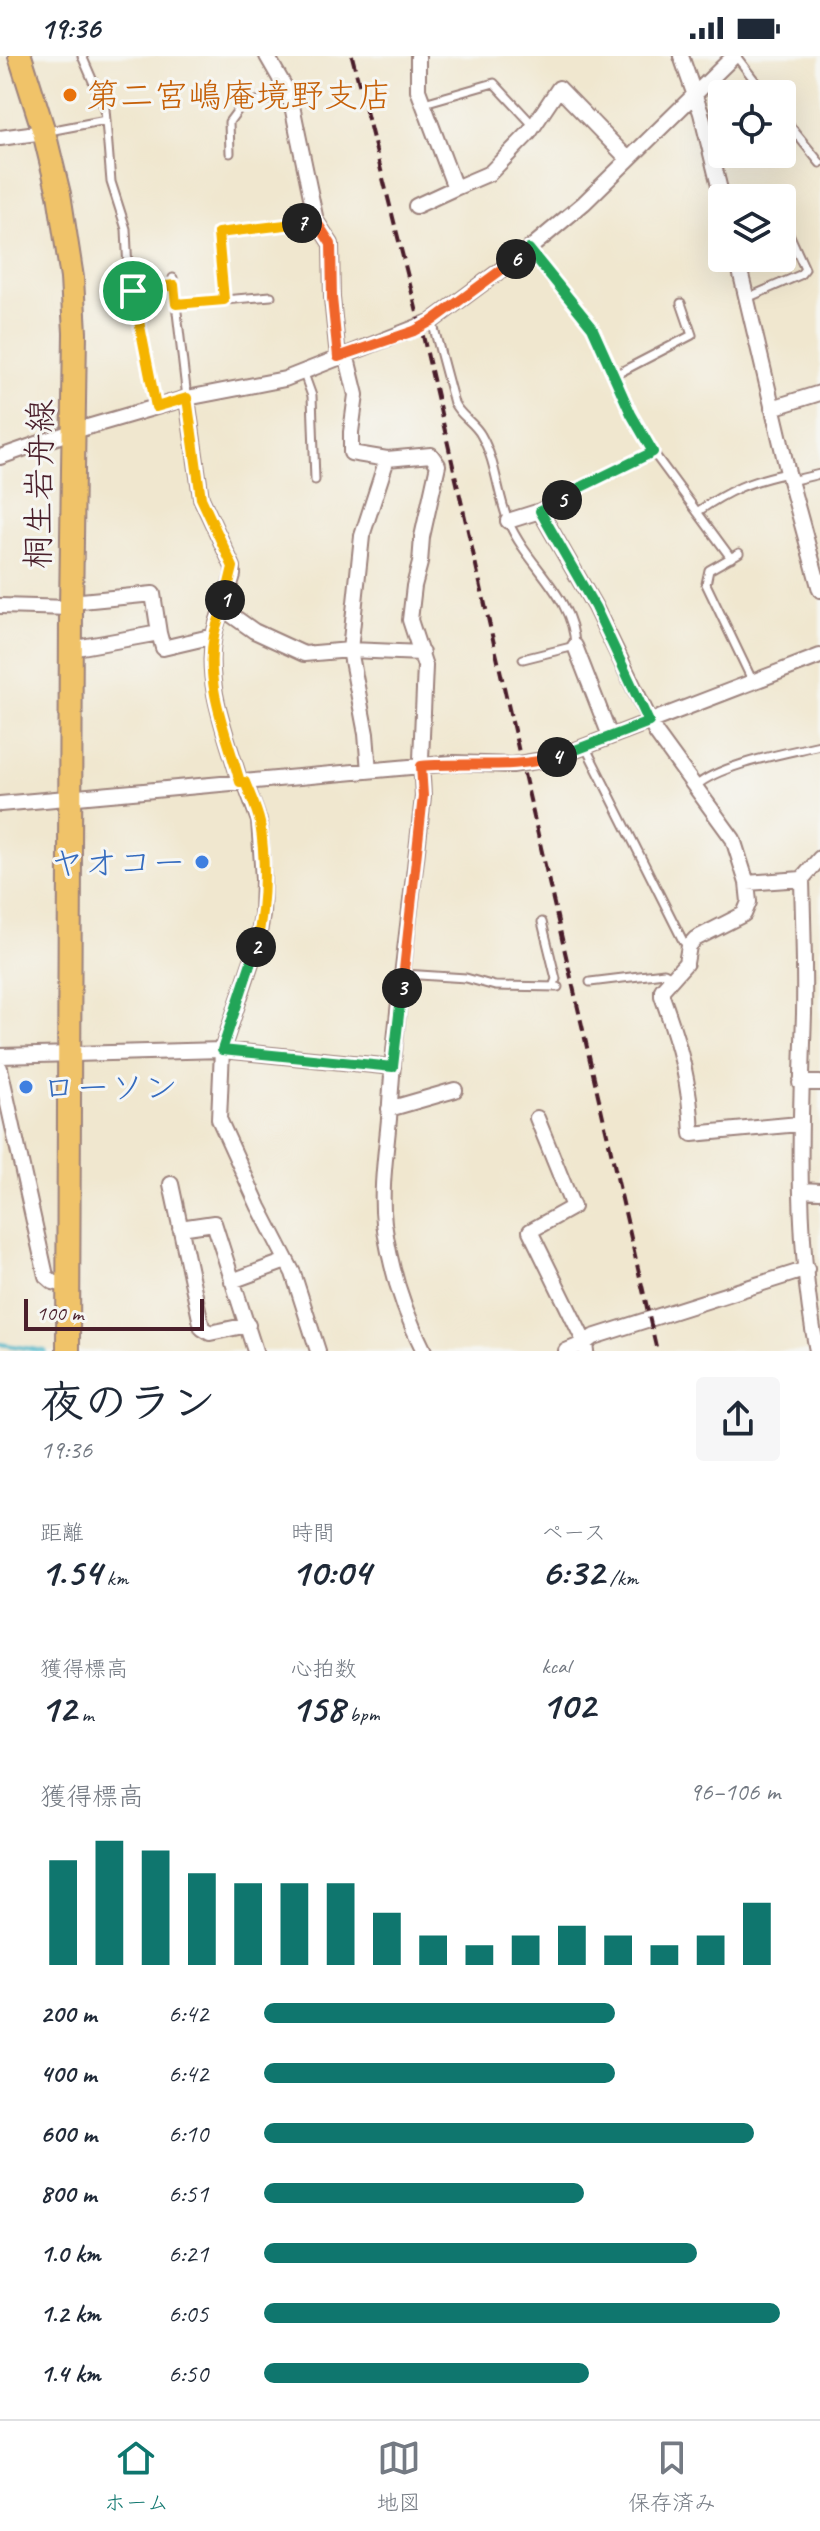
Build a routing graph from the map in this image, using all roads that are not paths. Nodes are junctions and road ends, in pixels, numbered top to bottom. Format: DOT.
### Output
graph roads {
  1 [pos="20,56"];
  2 [pos="82,56"];
  3 [pos="267,56"];
  4 [pos="418,56"];
  5 [pos="681,56"];
  6 [pos="735,56"];
  7 [pos="754,80"];
  8 [pos="695,95"];
  9 [pos="290,96"];
  10 [pos="424,103"];
  11 [pos="106,120"];
  12 [pos="534,126"];
  13 [pos="44,132"];
  14 [pos="796,133"];
  15 [pos="0,138"];
  16 [pos="230,153"];
  17 [pos="628,159"];
  18 [pos="820,163"];
  19 [pos="718,184"];
  20 [pos="455,188"];
  21 [pos="416,206"];
  22 [pos="316,221"];
  23 [pos="529,249"];
  24 [pos="796,249"];
  25 [pos="740,272"];
  26 [pos="133,291"];
  27 [pos="271,296"];
  28 [pos="746,298"];
  29 [pos="224,300"];
  30 [pos="681,303"];
  31 [pos="176,304"];
  32 [pos="432,321"];
  33 [pos="342,356"];
  34 [pos="303,371"];
  35 [pos="615,375"];
  36 [pos="820,393"];
  37 [pos="187,398"];
  38 [pos="156,407"];
  39 [pos="772,408"];
  40 [pos="74,431"];
  41 [pos="653,452"];
  42 [pos="0,457"];
  43 [pos="387,459"];
  44 [pos="820,474"];
  45 [pos="789,477"];
  46 [pos="315,480"];
  47 [pos="564,499"];
  48 [pos="540,511"];
  49 [pos="697,512"];
  50 [pos="508,521"];
  51 [pos="820,590"];
  52 [pos="71,605"];
  53 [pos="0,606"];
  54 [pos="223,609"];
  55 [pos="159,633"];
  56 [pos="214,636"];
  57 [pos="575,646"];
  58 [pos="71,649"];
  59 [pos="350,650"];
  60 [pos="422,653"];
  61 [pos="820,656"];
  62 [pos="523,659"];
  63 [pos="753,682"];
  64 [pos="649,722"];
  65 [pos="610,736"];
  66 [pos="820,745"];
  67 [pos="585,746"];
  68 [pos="421,766"];
  69 [pos="369,771"];
  70 [pos="243,782"];
  71 [pos="696,786"];
  72 [pos="70,797"];
  73 [pos="0,804"];
  74 [pos="820,858"];
  75 [pos="802,879"];
  76 [pos="747,883"];
  77 [pos="542,922"];
  78 [pos="689,946"];
  79 [pos="404,974"];
  80 [pos="674,978"];
  81 [pos="590,982"];
  82 [pos="222,1050"];
  83 [pos="69,1053"];
  84 [pos="0,1056"];
  85 [pos="393,1067"];
  86 [pos="0,1068"];
  87 [pos="800,1083"];
  88 [pos="820,1083"];
  89 [pos="455,1090"];
  90 [pos="389,1109"];
  91 [pos="537,1118"];
  92 [pos="799,1124"];
  93 [pos="17,1145"];
  94 [pos="0,1148"];
  95 [pos="171,1184"];
  96 [pos="801,1190"];
  97 [pos="820,1191"];
  98 [pos="180,1228"];
  99 [pos="286,1261"];
  100 [pos="807,1269"];
  101 [pos="232,1281"];
  102 [pos="69,1286"];
  103 [pos="248,1325"];
  104 [pos="586,1347"];
  105 [pos="68,1351"];
  106 [pos="255,1351"];
  107 [pos="318,1351"];
  108 [pos="424,1351"];
  109 [pos="566,1351"];
  110 [pos="817,1351"];
  1 -- 13 [label="main road, 桐生岩舟線"];
  2 -- 11 [label="lane"];
  3 -- 9 [label="street"];
  4 -- 10 [label="street"];
  5 -- 8 [label="street"];
  6 -- 7 [label="lane"];
  6 -- 8 [label="street"];
  8 -- 17 [label="street"];
  8 -- 19 [label="street"];
  9 -- 16 [label="lane"];
  9 -- 22 [label="street"];
  10 -- 12 [label="lane"];
  10 -- 20 [label="street"];
  11 -- 13 [label="lane"];
  11 -- 26 [label="lane"];
  12 -- 17 [label="street"];
  12 -- 20 [label="street"];
  13 -- 15 [label="street"];
  13 -- 40 [label="main road, 桐生岩舟線"];
  14 -- 18 [label="lane"];
  17 -- 23 [label="street"];
  20 -- 21 [label="street"];
  22 -- 29 [label="lane"];
  22 -- 33 [label="street"];
  23 -- 32 [label="street"];
  23 -- 35 [label="lane"];
  24 -- 28 [label="lane"];
  25 -- 28 [label="street"];
  26 -- 31 [label="lane"];
  26 -- 38 [label="lane"];
  27 -- 29 [label="lane"];
  28 -- 39 [label="street"];
  29 -- 31 [label="lane"];
  30 -- 35 [label="lane"];
  31 -- 37 [label="lane"];
  32 -- 33 [label="street"];
  32 -- 50 [label="lane"];
  33 -- 34 [label="street"];
  33 -- 43 [label="street"];
  34 -- 37 [label="street"];
  34 -- 46 [label="lane"];
  35 -- 41 [label="lane"];
  36 -- 39 [label="street"];
  37 -- 38 [label="street"];
  37 -- 54 [label="street"];
  38 -- 40 [label="street"];
  39 -- 45 [label="street"];
  40 -- 42 [label="street"];
  40 -- 52 [label="main road, 桐生岩舟線"];
  41 -- 47 [label="lane"];
  41 -- 49 [label="lane"];
  43 -- 59 [label="street"];
  43 -- 60 [label="street"];
  44 -- 45 [label="lane"];
  45 -- 49 [label="lane"];
  45 -- 51 [label="street"];
  47 -- 48 [label="street"];
  48 -- 50 [label="street"];
  48 -- 64 [label="street"];
  49 -- 63 [label="lane"];
  50 -- 57 [label="lane"];
  52 -- 53 [label="street"];
  52 -- 55 [label="street"];
  52 -- 58 [label="main road, 桐生岩舟線"];
  54 -- 56 [label="street"];
  54 -- 59 [label="street"];
  55 -- 56 [label="street"];
  55 -- 58 [label="street"];
  56 -- 70 [label="street"];
  57 -- 62 [label="lane"];
  57 -- 65 [label="street"];
  58 -- 72 [label="main road, 桐生岩舟線"];
  59 -- 60 [label="street"];
  59 -- 69 [label="street"];
  60 -- 68 [label="street"];
  61 -- 63 [label="street"];
  63 -- 64 [label="street"];
  64 -- 65 [label="street"];
  64 -- 71 [label="street"];
  65 -- 67 [label="street"];
  66 -- 71 [label="lane"];
  67 -- 68 [label="street"];
  67 -- 78 [label="lane"];
  68 -- 69 [label="street"];
  68 -- 79 [label="street"];
  69 -- 70 [label="street"];
  70 -- 72 [label="street"];
  70 -- 82 [label="street"];
  71 -- 76 [label="street"];
  72 -- 73 [label="street"];
  72 -- 83 [label="main road, 桐生岩舟線"];
  74 -- 75 [label="street"];
  75 -- 76 [label="street"];
  75 -- 87 [label="street"];
  76 -- 78 [label="street"];
  77 -- 79 [label="lane"];
  78 -- 80 [label="street"];
  79 -- 85 [label="street"];
  80 -- 81 [label="lane"];
  80 -- 92 [label="street"];
  82 -- 83 [label="street"];
  82 -- 85 [label="street"];
  82 -- 99 [label="street"];
  83 -- 84 [label="street"];
  83 -- 102 [label="main road, 桐生岩舟線"];
  85 -- 90 [label="street"];
  86 -- 93 [label="street"];
  87 -- 88 [label="street"];
  87 -- 92 [label="street"];
  89 -- 90 [label="street"];
  90 -- 108 [label="street"];
  91 -- 104 [label="street"];
  92 -- 96 [label="street"];
  93 -- 94 [label="street"];
  93 -- 102 [label="street"];
  95 -- 98 [label="street"];
  96 -- 97 [label="street"];
  96 -- 100 [label="street"];
  98 -- 101 [label="street"];
  98 -- 103 [label="street"];
  99 -- 101 [label="street"];
  99 -- 107 [label="street"];
  100 -- 104 [label="street"];
  100 -- 110 [label="street"];
  101 -- 103 [label="street"];
  102 -- 105 [label="main road, 桐生岩舟線"];
  103 -- 106 [label="street"];
  104 -- 109 [label="street"];
}
